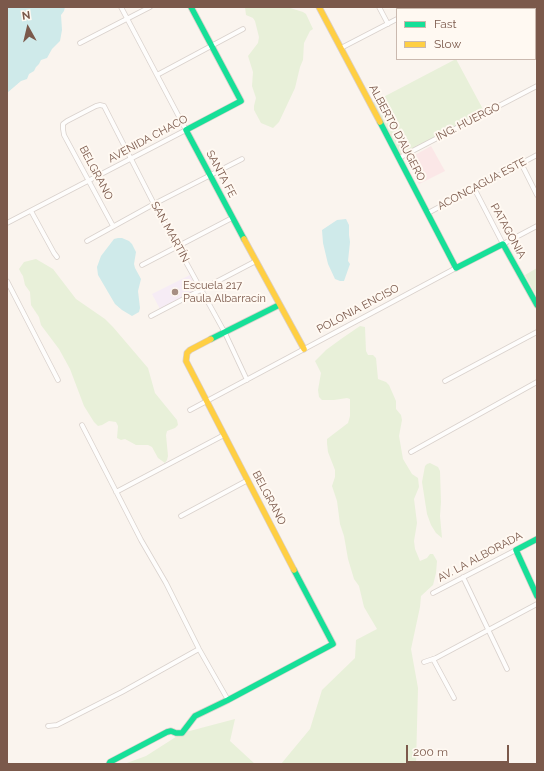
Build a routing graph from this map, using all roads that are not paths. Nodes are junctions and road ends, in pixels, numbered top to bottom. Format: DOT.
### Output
graph roads {
  1 [pos="121,7"];
  2 [pos="150,7"];
  3 [pos="191,7"];
  4 [pos="319,7"];
  5 [pos="379,7"];
  6 [pos="128,19"];
  7 [pos="396,20"];
  8 [pos="388,24"];
  9 [pos="243,29"];
  10 [pos="80,43"];
  11 [pos="212,45"];
  12 [pos="342,48"];
  13 [pos="157,75"];
  14 [pos="537,86"];
  15 [pos="104,106"];
  16 [pos="186,130"];
  17 [pos="537,155"];
  18 [pos="398,158"];
  19 [pos="131,159"];
  20 [pos="242,159"];
  21 [pos="521,163"];
  22 [pos="210,175"];
  23 [pos="89,182"];
  24 [pos="474,188"];
  25 [pos="537,195"];
  26 [pos="154,204"];
  27 [pos="31,211"];
  28 [pos="428,213"];
  29 [pos="232,218"];
  30 [pos="7,223"];
  31 [pos="113,226"];
  32 [pos="537,226"];
  33 [pos="87,241"];
  34 [pos="503,244"];
  35 [pos="178,246"];
  36 [pos="57,256"];
  37 [pos="256,261"];
  38 [pos="142,265"];
  39 [pos="456,268"];
  40 [pos="7,281"];
  41 [pos="202,290"];
  42 [pos="279,305"];
  43 [pos="537,305"];
  44 [pos="151,316"];
  45 [pos="537,332"];
  46 [pos="225,333"];
  47 [pos="304,349"];
  48 [pos="58,380"];
  49 [pos="247,380"];
  50 [pos="445,381"];
  51 [pos="537,382"];
  52 [pos="207,401"];
  53 [pos="190,410"];
  54 [pos="82,425"];
  55 [pos="224,435"];
  56 [pos="411,452"];
  57 [pos="248,480"];
  58 [pos="116,492"];
  59 [pos="181,516"];
  60 [pos="537,539"];
  61 [pos="516,550"];
  62 [pos="463,577"];
  63 [pos="433,593"];
  64 [pos="537,596"];
  65 [pos="537,604"];
  66 [pos="488,631"];
  67 [pos="200,649"];
  68 [pos="433,659"];
  69 [pos="424,662"];
  70 [pos="506,669"];
  71 [pos="454,698"];
  72 [pos="228,700"];
  73 [pos="48,726"];
  74 [pos="109,764"];
  1 -- 6 [label="street, SANTA FE"];
  2 -- 6 [label="street"];
  3 -- 11 [label="main road"];
  4 -- 12 [label="main road, ALBERTO D'AUGERO"];
  5 -- 8 [label="street"];
  6 -- 10 [label="street"];
  6 -- 13 [label="street, SANTA FE"];
  7 -- 8 [label="street"];
  8 -- 12 [label="street"];
  9 -- 11 [label="street"];
  11 -- 13 [label="street"];
  11 -- 16 [label="main road, AVENIDA CHACO"];
  12 -- 18 [label="main road, ALBERTO D'AUGERO"];
  13 -- 16 [label="street, SANTA FE"];
  14 -- 18 [label="street, ING. HUERGO"];
  15 -- 19 [label="street, SAN MARTÍN"];
  15 -- 23 [label="street, BELGRANO"];
  16 -- 19 [label="street, AVENIDA CHACO"];
  16 -- 22 [label="main road, SANTA FE"];
  17 -- 21 [label="street, ACONCAGUA ESTE"];
  18 -- 28 [label="main road, ALBERTO D'AUGERO"];
  19 -- 23 [label="street, AVENIDA CHACO"];
  19 -- 26 [label="street, SAN MARTÍN"];
  20 -- 22 [label="street"];
  21 -- 24 [label="street, ACONCAGUA ESTE"];
  21 -- 25 [label="street"];
  22 -- 26 [label="street"];
  22 -- 29 [label="main road, SANTA FE"];
  23 -- 27 [label="street, AVENIDA CHACO"];
  23 -- 31 [label="street, BELGRANO"];
  24 -- 28 [label="street, ACONCAGUA ESTE"];
  24 -- 34 [label="street, PATAGONIA"];
  26 -- 31 [label="street"];
  26 -- 35 [label="street, SAN MARTÍN"];
  27 -- 30 [label="street, AVENIDA CHACO"];
  27 -- 36 [label="street"];
  28 -- 39 [label="main road, ALBERTO D'AUGERO"];
  29 -- 35 [label="street"];
  29 -- 37 [label="main road, SANTA FE"];
  31 -- 33 [label="street"];
  32 -- 34 [label="street, POLONIA ENCISO"];
  34 -- 39 [label="main road, POLONIA ENCISO"];
  34 -- 43 [label="main road, PATAGONIA"];
  35 -- 38 [label="street"];
  35 -- 41 [label="street, SAN MARTÍN"];
  37 -- 41 [label="street"];
  37 -- 42 [label="main road, SANTA FE"];
  39 -- 47 [label="street, POLONIA ENCISO"];
  40 -- 48 [label="street"];
  41 -- 44 [label="street"];
  41 -- 46 [label="street, SAN MARTÍN"];
  42 -- 46 [label="main road"];
  42 -- 47 [label="main road, SANTA FE"];
  45 -- 50 [label="street"];
  46 -- 49 [label="street, SAN MARTÍN"];
  46 -- 52 [label="main road, BELGRANO"];
  47 -- 49 [label="street, POLONIA ENCISO"];
  49 -- 52 [label="street, POLONIA ENCISO"];
  51 -- 56 [label="street"];
  52 -- 53 [label="street, POLONIA ENCISO"];
  52 -- 55 [label="main road, BELGRANO"];
  54 -- 58 [label="street"];
  55 -- 57 [label="main road, BELGRANO"];
  55 -- 58 [label="street"];
  57 -- 59 [label="street"];
  57 -- 72 [label="main road, BELGRANO"];
  58 -- 67 [label="street"];
  60 -- 61 [label="main road, AV. LA ALBORADA"];
  61 -- 62 [label="street, AV. LA ALBORADA"];
  61 -- 64 [label="main road"];
  62 -- 63 [label="street, AV. LA ALBORADA"];
  62 -- 66 [label="street"];
  65 -- 66 [label="street"];
  66 -- 68 [label="street"];
  66 -- 70 [label="street"];
  67 -- 72 [label="street"];
  67 -- 73 [label="street"];
  68 -- 69 [label="street"];
  68 -- 71 [label="street"];
  72 -- 74 [label="main road"];
}
